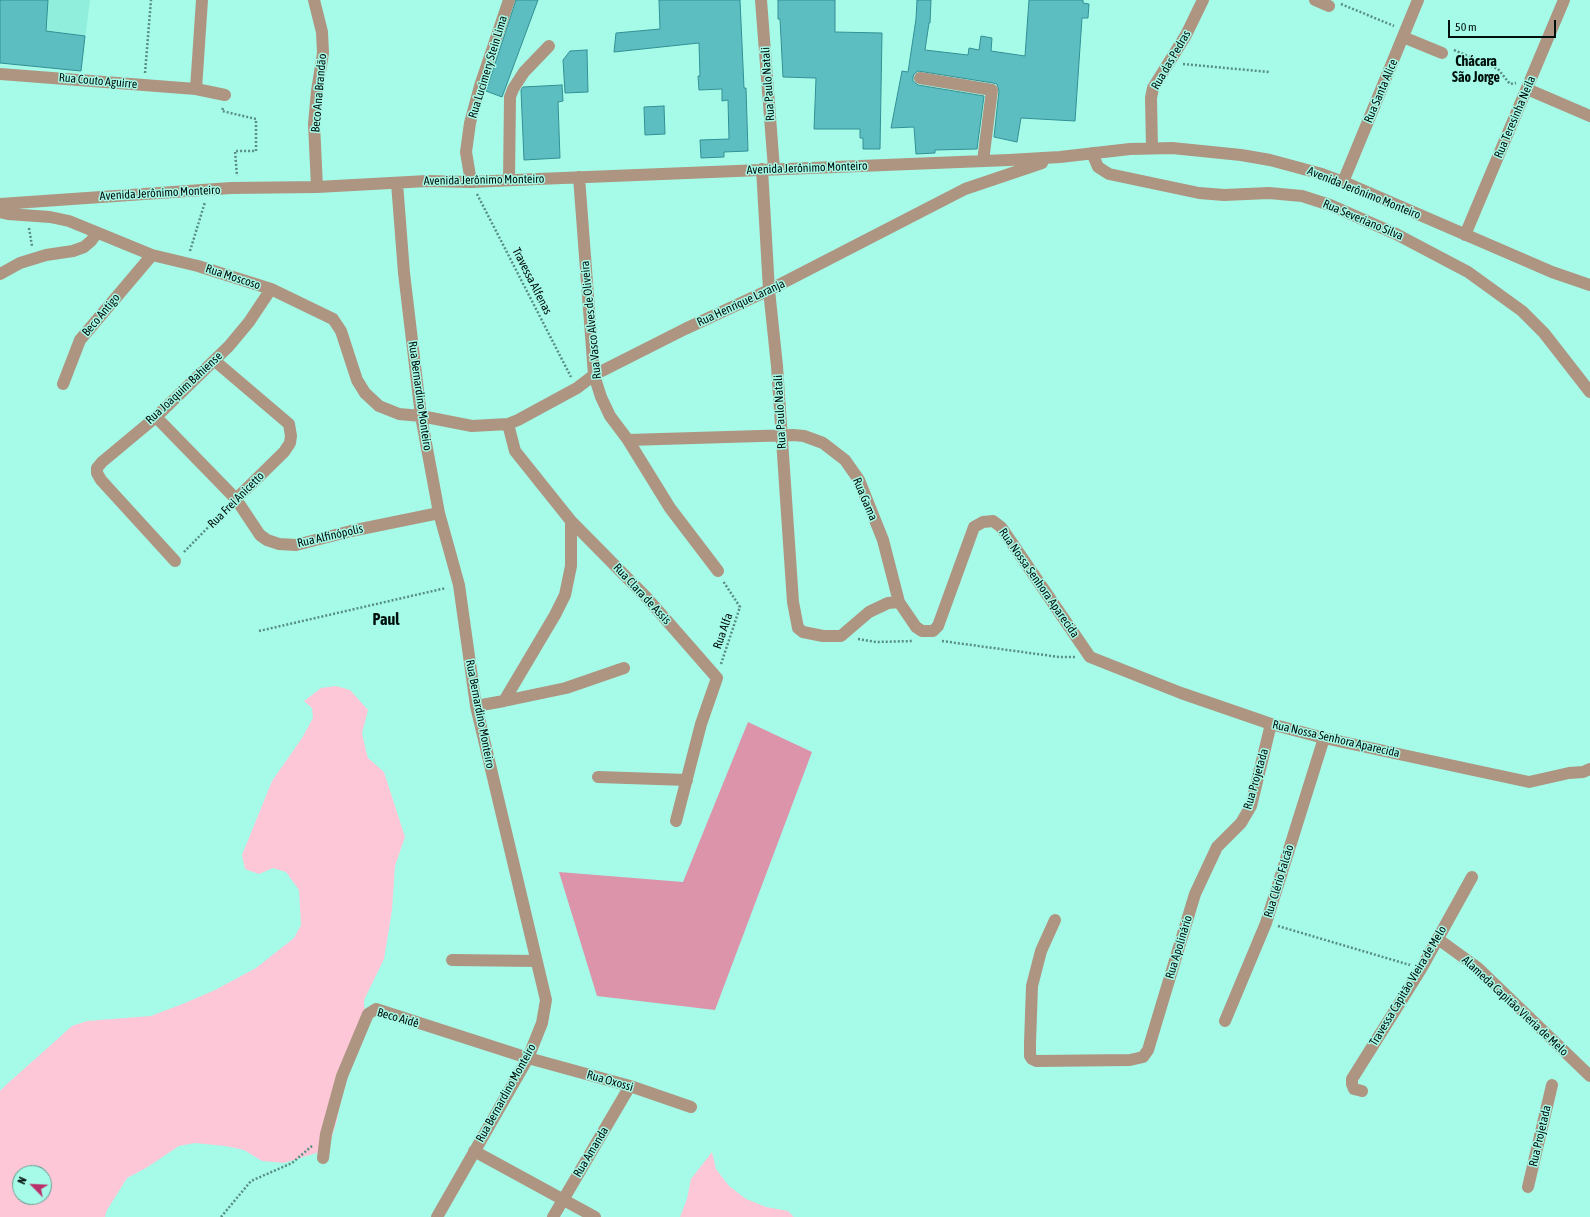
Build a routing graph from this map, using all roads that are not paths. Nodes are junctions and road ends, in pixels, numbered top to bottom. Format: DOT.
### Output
graph roads {
  1 [pos="202,0"];
  2 [pos="314,0"];
  3 [pos="509,0"];
  4 [pos="761,0"];
  5 [pos="1203,0"];
  6 [pos="1315,0"];
  7 [pos="1418,0"];
  8 [pos="1564,0"];
  9 [pos="1333,4"];
  10 [pos="1403,37"];
  11 [pos="549,46"];
  12 [pos="1442,53"];
  13 [pos="0,74"];
  14 [pos="920,78"];
  15 [pos="1522,86"];
  16 [pos="196,89"];
  17 [pos="225,95"];
  18 [pos="1590,116"];
  19 [pos="1152,148"];
  20 [pos="1092,153"];
  21 [pos="1060,157"];
  22 [pos="983,161"];
  23 [pos="762,169"];
  24 [pos="774,169"];
  25 [pos="579,177"];
  26 [pos="509,180"];
  27 [pos="470,182"];
  28 [pos="1343,182"];
  29 [pos="397,183"];
  30 [pos="317,187"];
  31 [pos="0,204"];
  32 [pos="0,212"];
  33 [pos="97,233"];
  34 [pos="1465,235"];
  35 [pos="152,255"];
  36 [pos="0,274"];
  37 [pos="1590,285"];
  38 [pos="271,290"];
  39 [pos="769,290"];
  40 [pos="215,361"];
  41 [pos="594,374"];
  42 [pos="63,384"];
  43 [pos="1590,392"];
  44 [pos="420,416"];
  45 [pos="156,417"];
  46 [pos="508,424"];
  47 [pos="781,435"];
  48 [pos="628,440"];
  49 [pos="236,499"];
  50 [pos="438,508"];
  51 [pos="571,521"];
  52 [pos="361,523"];
  53 [pos="175,561"];
  54 [pos="718,571"];
  55 [pos="900,602"];
  56 [pos="624,668"];
  57 [pos="504,701"];
  58 [pos="476,706"];
  59 [pos="1271,724"];
  60 [pos="1324,738"];
  61 [pos="1590,769"];
  62 [pos="598,777"];
  63 [pos="687,780"];
  64 [pos="676,820"];
  65 [pos="1218,847"];
  66 [pos="1472,876"];
  67 [pos="1055,920"];
  68 [pos="1438,938"];
  69 [pos="452,960"];
  70 [pos="536,961"];
  71 [pos="1225,1021"];
  72 [pos="528,1058"];
  73 [pos="1590,1076"];
  74 [pos="1552,1085"];
  75 [pos="630,1086"];
  76 [pos="1362,1091"];
  77 [pos="691,1107"];
  78 [pos="474,1151"];
  79 [pos="323,1158"];
  80 [pos="1528,1187"];
  81 [pos="563,1199"];
  82 [pos="437,1217"];
  83 [pos="553,1217"];
  84 [pos="595,1217"];
  1 -- 16 [label="street"];
  2 -- 30 [label="street, Beco Ana Brandão"];
  3 -- 27 [label="street, Rua Lucimery Stein Lima"];
  4 -- 24 [label="street, Rua Paulo Natali"];
  5 -- 19 [label="street, Rua das Pedras"];
  6 -- 9 [label="street"];
  7 -- 10 [label="street, Rua Santa Alice"];
  8 -- 15 [label="street, Rua Teresinha Neila"];
  10 -- 12 [label="street"];
  10 -- 28 [label="street, Rua Santa Alice"];
  11 -- 26 [label="street"];
  13 -- 16 [label="street, Rua Couto Aguirre"];
  14 -- 22 [label="street"];
  15 -- 18 [label="street"];
  15 -- 34 [label="street, Rua Teresinha Neila"];
  16 -- 17 [label="street, Rua Couto Aguirre"];
  19 -- 20 [label="street, Avenida Jerônimo Monteiro"];
  19 -- 28 [label="street, Avenida Jerônimo Monteiro"];
  20 -- 21 [label="street, Avenida Jerônimo Monteiro"];
  20 -- 43 [label="street, Rua Severiano Silva"];
  21 -- 22 [label="street, Avenida Jerônimo Monteiro"];
  21 -- 39 [label="street, Rua Henrique Laranja"];
  22 -- 24 [label="street, Avenida Jerônimo Monteiro"];
  23 -- 24 [label="street, Avenida Jerônimo Monteiro"];
  23 -- 25 [label="street, Avenida Jerônimo Monteiro"];
  23 -- 39 [label="street, Rua Paulo Natali"];
  25 -- 26 [label="street, Avenida Jerônimo Monteiro"];
  25 -- 41 [label="street, Rua Vasco Alves de Oliveira"];
  26 -- 27 [label="street, Avenida Jerônimo Monteiro"];
  27 -- 29 [label="street, Avenida Jerônimo Monteiro"];
  28 -- 34 [label="street, Avenida Jerônimo Monteiro"];
  29 -- 30 [label="street, Avenida Jerônimo Monteiro"];
  29 -- 44 [label="street, Rua Bernardino Monteiro"];
  30 -- 31 [label="street, Avenida Jerônimo Monteiro"];
  32 -- 33 [label="street, Rua Moscoso"];
  33 -- 35 [label="street, Rua Moscoso"];
  33 -- 36 [label="street"];
  34 -- 37 [label="street, Avenida Jerônimo Monteiro"];
  35 -- 38 [label="street, Rua Moscoso"];
  35 -- 42 [label="street, Beco Antigo"];
  38 -- 40 [label="street, Rua Joaquim Bahiense"];
  38 -- 44 [label="street, Rua Moscoso"];
  39 -- 41 [label="street, Rua Henrique Laranja"];
  39 -- 47 [label="street, Rua Paulo Natali"];
  40 -- 45 [label="street, Rua Joaquim Bahiense"];
  40 -- 49 [label="street, Rua Frei Anicetto"];
  41 -- 46 [label="street, Rua Henrique Laranja"];
  41 -- 48 [label="street, Rua Vasco Alves de Oliveira"];
  44 -- 46 [label="street, Rua Henrique Laranja"];
  44 -- 50 [label="street, Rua Bernardino Monteiro"];
  45 -- 49 [label="street, Rua Alfinópolis"];
  45 -- 53 [label="street, Rua Joaquim Bahiense"];
  46 -- 51 [label="street, Rua Clara de Assis"];
  47 -- 48 [label="street, Rua Gama"];
  47 -- 55 [label="street, Rua Gama"];
  47 -- 55 [label="street, Rua Paulo Natali"];
  48 -- 54 [label="street, Rua Vasco Alves de Oliveira"];
  49 -- 50 [label="street, Rua Alfinópolis"];
  50 -- 52 [label="street, Rua Alfinópolis"];
  50 -- 58 [label="street, Rua Bernardino Monteiro"];
  51 -- 57 [label="street"];
  51 -- 63 [label="street, Rua Clara de Assis"];
  55 -- 59 [label="street, Rua Nossa Senhora Aparecida"];
  56 -- 57 [label="street"];
  57 -- 58 [label="street"];
  58 -- 70 [label="street, Rua Bernardino Monteiro"];
  59 -- 60 [label="street, Rua Nossa Senhora Aparecida"];
  59 -- 65 [label="street, Rua Projetada"];
  60 -- 61 [label="street, Rua Nossa Senhora Aparecida"];
  60 -- 71 [label="street, Rua Clério Falcão"];
  62 -- 63 [label="street"];
  63 -- 64 [label="street"];
  65 -- 67 [label="street, Rua Apolinário"];
  66 -- 68 [label="street, Travessa Capitão Vieira de Melo"];
  68 -- 73 [label="street, Alameda Capitão Vieria de Melo"];
  68 -- 76 [label="street, Travessa Capitão Vieira de Melo"];
  69 -- 70 [label="street"];
  70 -- 72 [label="street, Rua Bernardino Monteiro"];
  72 -- 75 [label="street, Rua Oxossi"];
  72 -- 78 [label="street, Rua Bernardino Monteiro"];
  72 -- 79 [label="street, Beco Aidê"];
  74 -- 80 [label="street, Rua Projetada"];
  75 -- 77 [label="street, Rua Oxossi"];
  75 -- 81 [label="street, Rua Amanda"];
  78 -- 81 [label="street"];
  78 -- 82 [label="street, Rua Bernardino Monteiro"];
  81 -- 83 [label="street, Rua Amanda"];
  81 -- 84 [label="street"];
}
